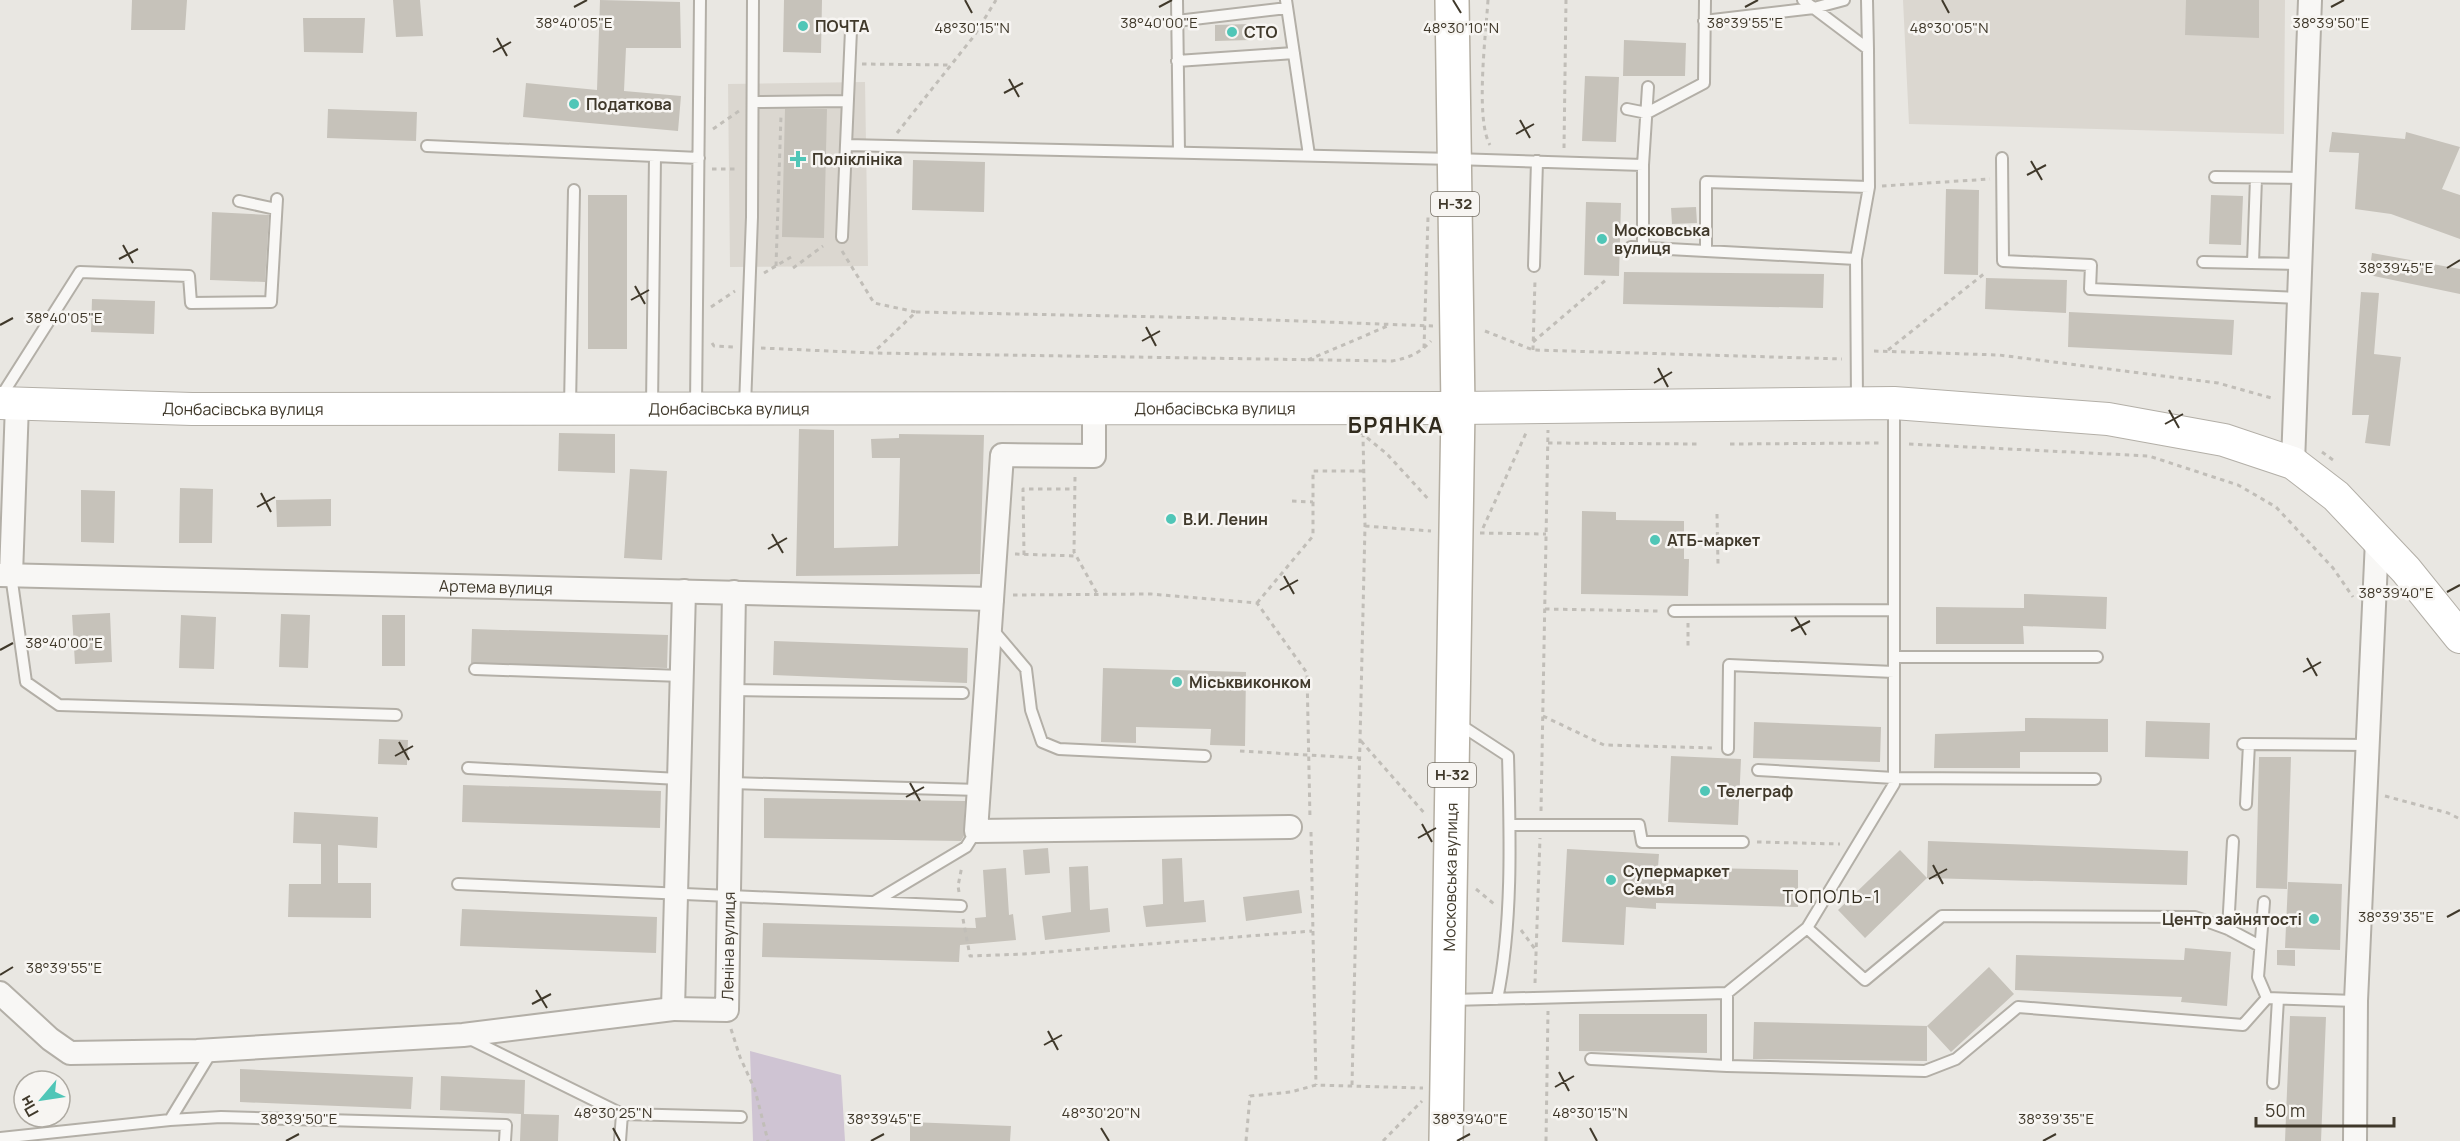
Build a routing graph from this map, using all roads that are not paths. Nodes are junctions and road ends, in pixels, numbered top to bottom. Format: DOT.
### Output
graph roads {
  1 [pos="700,0"];
  2 [pos="753,0"];
  3 [pos="1177,0"];
  4 [pos="1452,0"];
  5 [pos="1705,0"];
  6 [pos="1803,0"];
  7 [pos="1844,0"];
  8 [pos="1867,0"];
  9 [pos="2310,0"];
  10 [pos="1286,4"];
  11 [pos="1814,8"];
  12 [pos="1177,21"];
  13 [pos="1704,21"];
  14 [pos="851,30"];
  15 [pos="1868,49"];
  16 [pos="1294,53"];
  17 [pos="1178,61"];
  18 [pos="1648,87"];
  19 [pos="848,101"];
  20 [pos="748,105"];
  21 [pos="1627,109"];
  22 [pos="1647,113"];
  23 [pos="427,146"];
  24 [pos="847,146"];
  25 [pos="1179,152"];
  26 [pos="1309,155"];
  27 [pos="655,156"];
  28 [pos="699,158"];
  29 [pos="2002,158"];
  30 [pos="1454,159"];
  31 [pos="1537,161"];
  32 [pos="1643,165"];
  33 [pos="2215,177"];
  34 [pos="2256,178"];
  35 [pos="2304,178"];
  36 [pos="1869,187"];
  37 [pos="574,190"];
  38 [pos="239,201"];
  39 [pos="840,241"];
  40 [pos="1631,247"];
  41 [pos="1643,248"];
  42 [pos="1706,251"];
  43 [pos="1856,259"];
  44 [pos="2203,262"];
  45 [pos="2253,263"];
  46 [pos="2300,264"];
  47 [pos="1534,266"];
  48 [pos="2299,298"];
  49 [pos="6,402"];
  50 [pos="1857,403"];
  51 [pos="1894,403"];
  52 [pos="1458,408"];
  53 [pos="570,409"];
  54 [pos="652,409"];
  55 [pos="696,409"];
  56 [pos="745,409"];
  57 [pos="1094,409"];
  58 [pos="2293,463"];
  59 [pos="2377,540"];
  60 [pos="6,575"];
  61 [pos="684,591"];
  62 [pos="734,592"];
  63 [pos="999,597"];
  64 [pos="1894,610"];
  65 [pos="1674,611"];
  66 [pos="990,628"];
  67 [pos="2460,638"];
  68 [pos="1894,657"];
  69 [pos="2097,657"];
  70 [pos="475,669"];
  71 [pos="1894,672"];
  72 [pos="682,676"];
  73 [pos="732,690"];
  74 [pos="963,693"];
  75 [pos="396,715"];
  76 [pos="1453,721"];
  77 [pos="2368,745"];
  78 [pos="1728,749"];
  79 [pos="1205,756"];
  80 [pos="468,768"];
  81 [pos="1758,770"];
  82 [pos="1894,778"];
  83 [pos="679,779"];
  84 [pos="2095,779"];
  85 [pos="730,783"];
  86 [pos="979,790"];
  87 [pos="2246,804"];
  88 [pos="1510,825"];
  89 [pos="1290,827"];
  90 [pos="971,839"];
  91 [pos="2233,841"];
  92 [pos="1743,842"];
  93 [pos="458,884"];
  94 [pos="676,893"];
  95 [pos="729,896"];
  96 [pos="874,902"];
  97 [pos="2264,902"];
  98 [pos="961,906"];
  99 [pos="1807,928"];
  100 [pos="2228,929"];
  101 [pos="2260,946"];
  102 [pos="0,993"];
  103 [pos="1727,993"];
  104 [pos="2273,998"];
  105 [pos="1497,999"];
  106 [pos="1449,1000"];
  107 [pos="2356,1000"];
  108 [pos="673,1009"];
  109 [pos="463,1035"];
  110 [pos="213,1050"];
  111 [pos="1591,1059"];
  112 [pos="1727,1066"];
  113 [pos="2273,1083"];
  114 [pos="622,1114"];
  115 [pos="741,1118"];
  116 [pos="170,1120"];
  117 [pos="0,1138"];
  118 [pos="505,1141"];
  119 [pos="620,1141"];
  120 [pos="1446,1141"];
  121 [pos="2355,1141"];
  1 -- 28 [label="lane"];
  2 -- 20 [label="lane"];
  3 -- 12 [label="lane"];
  4 -- 30 [label="main road, Московська вулиця / Н-32"];
  5 -- 13 [label="lane"];
  6 -- 11 [label="lane"];
  7 -- 11 [label="lane"];
  8 -- 15 [label="lane"];
  9 -- 35 [label="street"];
  10 -- 12 [label="lane"];
  10 -- 16 [label="lane"];
  11 -- 13 [label="lane"];
  11 -- 15 [label="lane"];
  12 -- 17 [label="lane"];
  13 -- 22 [label="lane"];
  14 -- 19 [label="lane"];
  15 -- 36 [label="lane"];
  16 -- 17 [label="lane"];
  16 -- 26 [label="lane"];
  17 -- 25 [label="lane"];
  18 -- 22 [label="lane"];
  19 -- 20 [label="lane"];
  19 -- 24 [label="lane"];
  20 -- 56 [label="lane"];
  21 -- 22 [label="lane"];
  22 -- 32 [label="lane"];
  23 -- 27 [label="lane"];
  24 -- 25 [label="lane"];
  24 -- 39 [label="lane"];
  25 -- 26 [label="lane"];
  26 -- 30 [label="lane"];
  27 -- 28 [label="lane"];
  27 -- 54 [label="lane"];
  28 -- 55 [label="lane"];
  29 -- 48 [label="lane"];
  30 -- 31 [label="lane"];
  30 -- 52 [label="main road, Московська вулиця / Н-32"];
  31 -- 32 [label="lane"];
  31 -- 47 [label="lane"];
  32 -- 41 [label="lane"];
  33 -- 34 [label="lane"];
  34 -- 35 [label="lane"];
  34 -- 45 [label="lane"];
  35 -- 46 [label="street"];
  36 -- 42 [label="lane"];
  36 -- 43 [label="lane"];
  37 -- 53 [label="lane"];
  38 -- 49 [label="lane"];
  40 -- 41 [label="lane"];
  41 -- 42 [label="lane"];
  42 -- 43 [label="lane"];
  43 -- 50 [label="lane"];
  44 -- 45 [label="lane"];
  45 -- 46 [label="lane"];
  46 -- 48 [label="street"];
  48 -- 58 [label="street"];
  49 -- 53 [label="street, Донбасівська вулиця"];
  49 -- 60 [label="street"];
  50 -- 51 [label="street, Донбасівська вулиця"];
  50 -- 52 [label="street, Донбасівська вулиця"];
  51 -- 58 [label="street, Донбасівська вулиця"];
  51 -- 64 [label="lane"];
  52 -- 57 [label="street, Донбасівська вулиця"];
  52 -- 76 [label="main road, Московська вулиця / Н-32"];
  53 -- 54 [label="street, Донбасівська вулиця"];
  54 -- 55 [label="street, Донбасівська вулиця"];
  55 -- 56 [label="street, Донбасівська вулиця"];
  56 -- 57 [label="street, Донбасівська вулиця"];
  57 -- 63 [label="street"];
  58 -- 59 [label="street, Донбасівська вулиця"];
  59 -- 67 [label="street, Донбасівська вулиця"];
  59 -- 77 [label="street"];
  60 -- 61 [label="street, Артема вулиця"];
  60 -- 75 [label="lane"];
  61 -- 62 [label="street, Артема вулиця"];
  61 -- 72 [label="street"];
  62 -- 63 [label="street, Артема вулиця"];
  62 -- 73 [label="street, Леніна вулиця"];
  63 -- 66 [label="street"];
  64 -- 65 [label="lane"];
  64 -- 68 [label="lane"];
  66 -- 79 [label="lane"];
  66 -- 86 [label="street"];
  68 -- 69 [label="lane"];
  68 -- 71 [label="lane"];
  70 -- 72 [label="lane"];
  71 -- 78 [label="lane"];
  71 -- 82 [label="lane"];
  72 -- 83 [label="street"];
  73 -- 74 [label="lane"];
  73 -- 85 [label="street, Леніна вулиця"];
  76 -- 88 [label="lane"];
  76 -- 106 [label="main road, Московська вулиця / Н-32"];
  77 -- 87 [label="lane"];
  77 -- 107 [label="street"];
  80 -- 83 [label="lane"];
  81 -- 82 [label="lane"];
  82 -- 84 [label="lane"];
  82 -- 99 [label="lane"];
  83 -- 94 [label="street"];
  85 -- 86 [label="lane"];
  85 -- 95 [label="street, Леніна вулиця"];
  86 -- 90 [label="street"];
  88 -- 92 [label="lane"];
  88 -- 105 [label="lane"];
  89 -- 90 [label="street"];
  90 -- 96 [label="lane"];
  91 -- 100 [label="lane"];
  93 -- 94 [label="lane"];
  94 -- 95 [label="lane"];
  94 -- 108 [label="street"];
  95 -- 96 [label="lane"];
  95 -- 108 [label="street, Леніна вулиця"];
  96 -- 98 [label="lane"];
  97 -- 101 [label="lane"];
  99 -- 100 [label="lane"];
  99 -- 103 [label="lane"];
  100 -- 101 [label="lane"];
  101 -- 104 [label="lane"];
  102 -- 110 [label="street, Леніна вулиця"];
  103 -- 105 [label="lane"];
  103 -- 112 [label="lane"];
  104 -- 107 [label="lane"];
  104 -- 112 [label="lane"];
  104 -- 113 [label="lane"];
  105 -- 106 [label="lane"];
  106 -- 120 [label="main road, Московська вулиця / Н-32"];
  107 -- 121 [label="street"];
  108 -- 109 [label="street, Леніна вулиця"];
  109 -- 110 [label="street, Леніна вулиця"];
  109 -- 114 [label="lane"];
  110 -- 116 [label="lane"];
  111 -- 112 [label="lane"];
  114 -- 115 [label="lane"];
  114 -- 119 [label="lane"];
  116 -- 117 [label="lane"];
  116 -- 118 [label="lane"];
}
